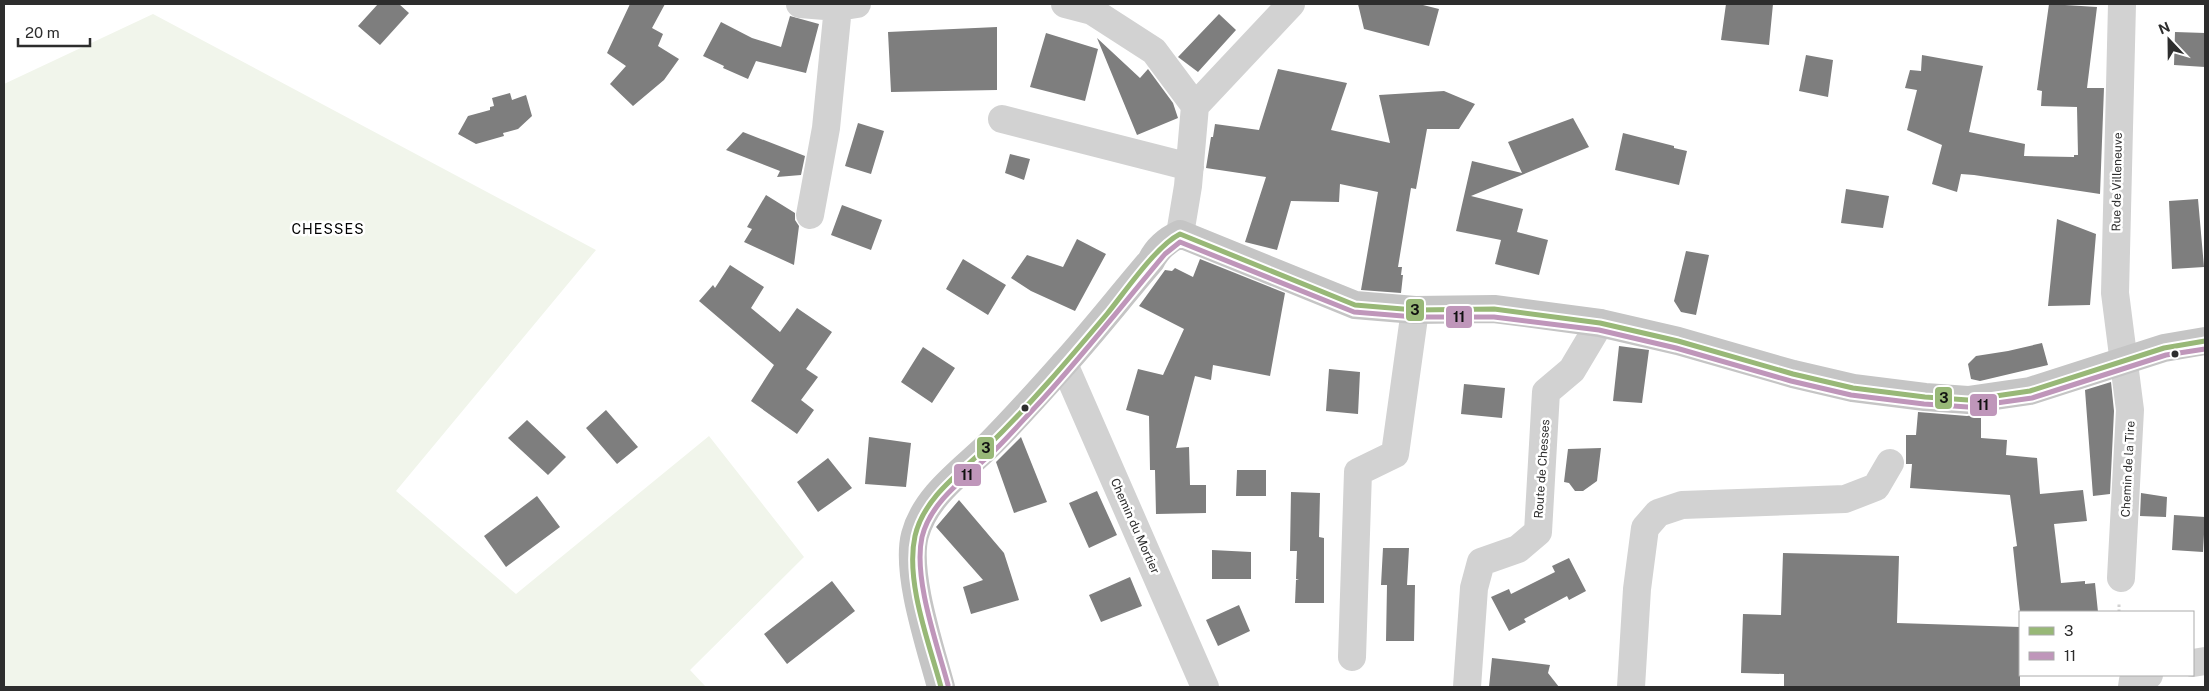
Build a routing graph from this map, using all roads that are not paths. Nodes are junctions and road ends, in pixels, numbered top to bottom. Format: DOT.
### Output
graph roads {
  1 [pos="800,4"];
  2 [pos="1065,4"];
  3 [pos="1291,4"];
  4 [pos="2122,4"];
  5 [pos="848,5"];
  6 [pos="1195,106"];
  7 [pos="1002,119"];
  8 [pos="1190,168"];
  9 [pos="810,215"];
  10 [pos="1180,234"];
  11 [pos="1415,310"];
  12 [pos="1600,323"];
  13 [pos="2205,341"];
  14 [pos="2124,360"];
  15 [pos="1064,364"];
  16 [pos="1890,463"];
  17 [pos="2121,578"];
  18 [pos="1352,657"];
  19 [pos="2146,676"];
  20 [pos="941,687"];
  21 [pos="1205,687"];
  22 [pos="1467,687"];
  23 [pos="1631,687"];
  24 [pos="2132,687"];
  1 -- 5 [label="street"];
  2 -- 6 [label="street"];
  3 -- 6 [label="street"];
  4 -- 14 [label="street, Rue de Villeneuve"];
  5 -- 9 [label="street"];
  6 -- 8 [label="street"];
  7 -- 8 [label="street"];
  8 -- 10 [label="street"];
  10 -- 11 [label="main road"];
  10 -- 15 [label="main road"];
  11 -- 12 [label="main road"];
  11 -- 18 [label="street"];
  12 -- 14 [label="main road"];
  12 -- 22 [label="street, Route de Chesses"];
  13 -- 14 [label="main road"];
  14 -- 17 [label="street, Chemin de la Tire"];
  15 -- 20 [label="main road"];
  15 -- 21 [label="street, Chemin du Mortier"];
  16 -- 23 [label="street"];
  19 -- 24 [label="street"];
}
